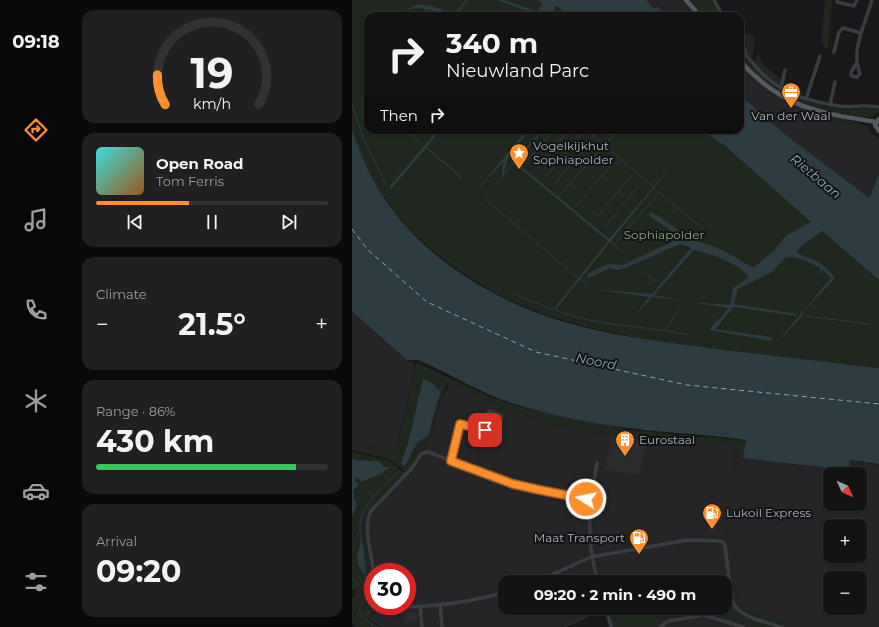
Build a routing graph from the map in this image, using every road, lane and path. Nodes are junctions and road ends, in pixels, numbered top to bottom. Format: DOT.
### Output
graph roads {
  1 [pos="686,0"];
  2 [pos="714,0"];
  3 [pos="837,0"];
  4 [pos="857,0"];
  5 [pos="872,0"];
  6 [pos="696,12"];
  7 [pos="721,12"];
  8 [pos="861,33"];
  9 [pos="744,49"];
  10 [pos="834,52"];
  11 [pos="745,54"];
  12 [pos="820,56"];
  13 [pos="857,62"];
  14 [pos="744,66"];
  15 [pos="785,70"];
  16 [pos="835,82"];
  17 [pos="781,88"];
  18 [pos="806,99"];
  19 [pos="830,105"];
  20 [pos="879,107"];
  21 [pos="876,122"];
  22 [pos="879,131"];
  23 [pos="485,430"];
  24 [pos="451,461"];
  25 [pos="597,463"];
  26 [pos="591,500"];
  27 [pos="592,557"];
  28 [pos="373,563"];
  29 [pos="552,575"];
  30 [pos="596,575"];
  31 [pos="498,594"];
  32 [pos="440,605"];
  33 [pos="416,606"];
  34 [pos="420,606"];
  35 [pos="608,615"];
  36 [pos="422,627"];
  37 [pos="442,627"];
  38 [pos="611,627"];
  39 [pos="660,627"];
  40 [pos="743,627"];
  41 [pos="781,627"];
  1 -- 6 [label="main road"];
  2 -- 7 [label="street"];
  3 -- 4 [label="street"];
  5 -- 8 [label="street"];
  8 -- 10 [label="street"];
  8 -- 13 [label="street"];
  9 -- 11 [label="street"];
  11 -- 17 [label="street"];
  12 -- 18 [label="street"];
  14 -- 21 [label="main road"];
  15 -- 17 [label="street"];
  16 -- 19 [label="street"];
  17 -- 18 [label="street"];
  18 -- 19 [label="street"];
  19 -- 20 [label="street"];
  21 -- 22 [label="main road"];
  23 -- 23 [label="street"];
  23 -- 24 [label="street"];
  24 -- 26 [label="street"];
  24 -- 28 [label="street"];
  25 -- 26 [label="street"];
  26 -- 27 [label="street"];
  27 -- 29 [label="street"];
  27 -- 30 [label="street"];
  27 -- 41 [label="street"];
  31 -- 32 [label="street"];
  32 -- 34 [label="street"];
  32 -- 37 [label="street"];
  33 -- 34 [label="street"];
  34 -- 36 [label="street"];
  35 -- 38 [label="street"];
  39 -- 40 [label="street"];
}
